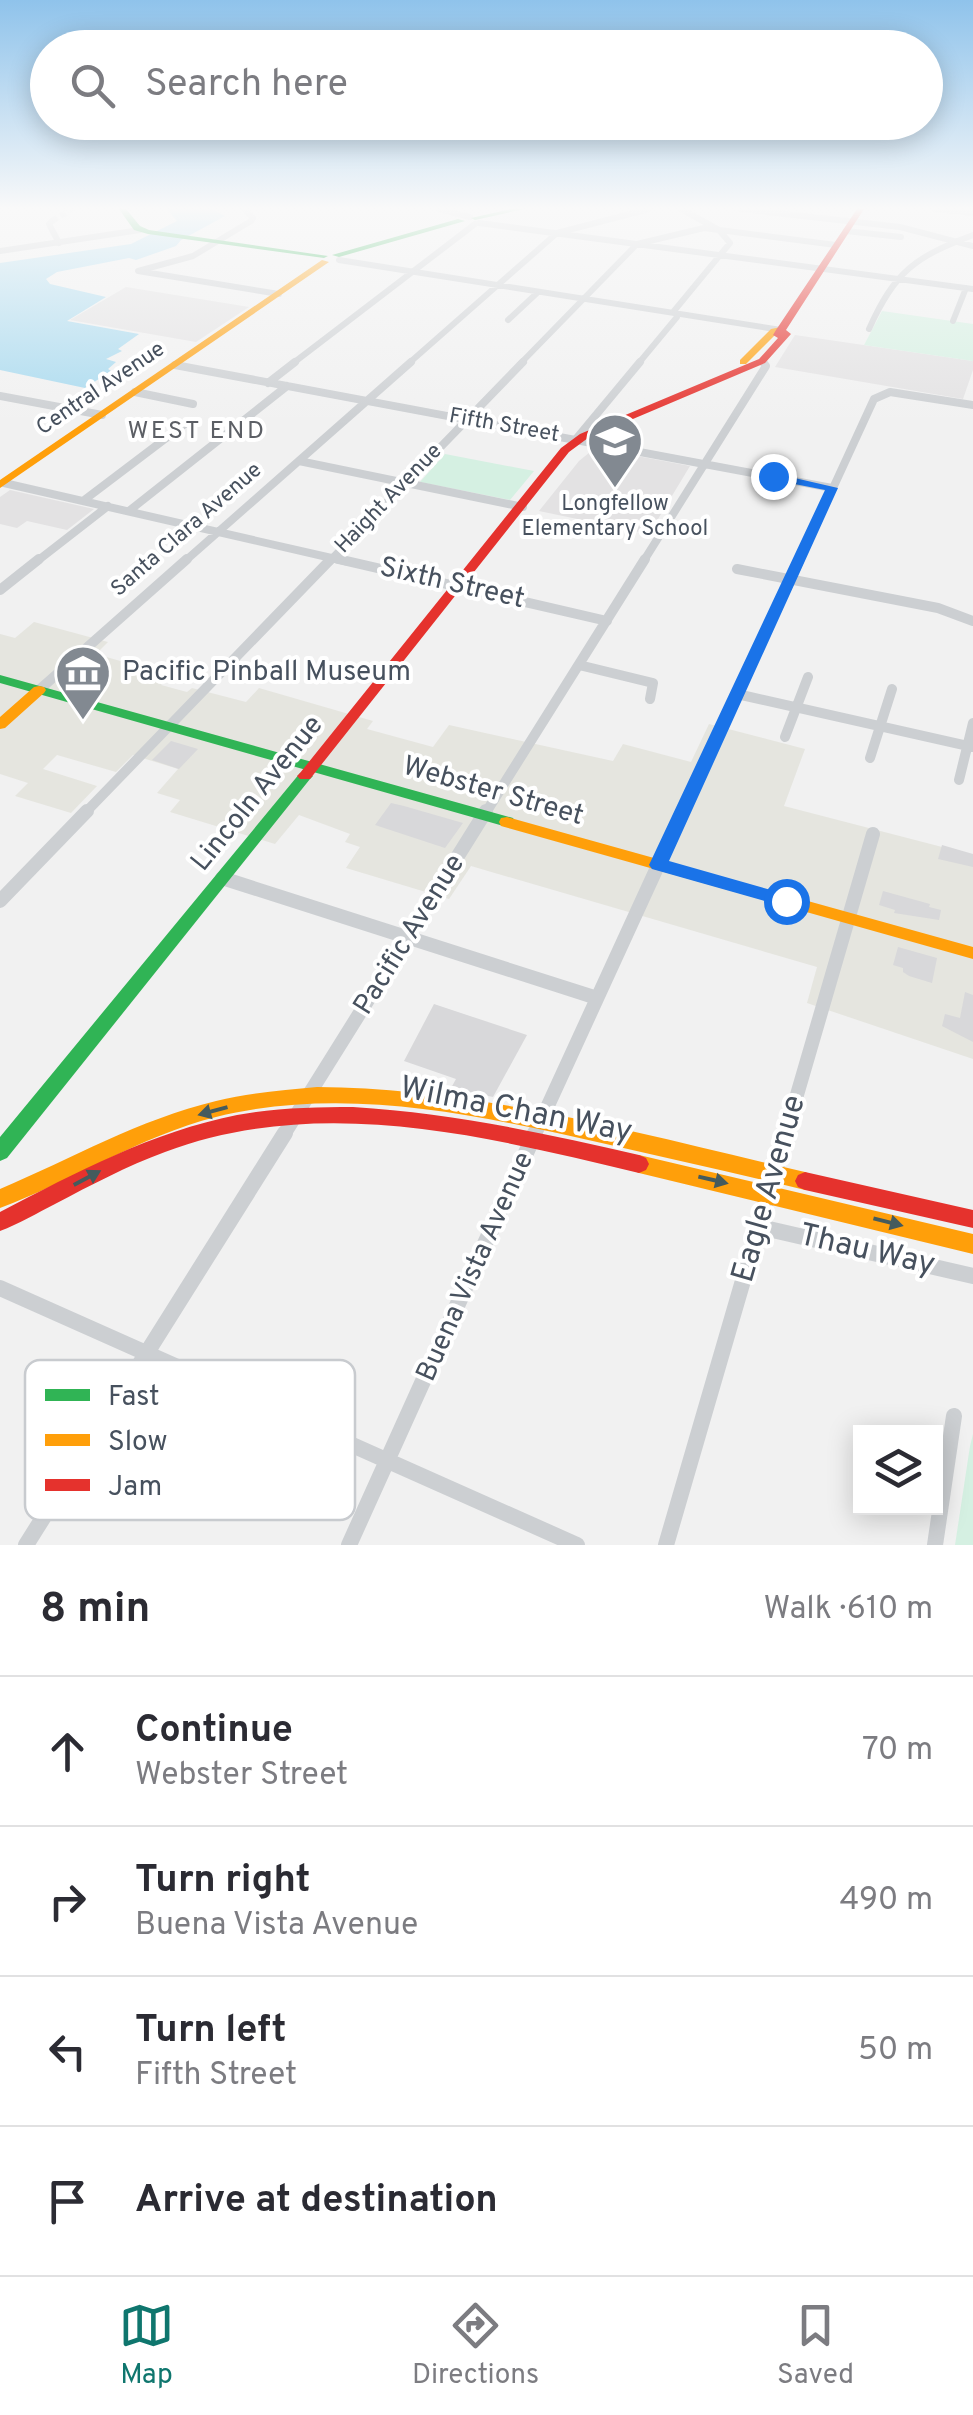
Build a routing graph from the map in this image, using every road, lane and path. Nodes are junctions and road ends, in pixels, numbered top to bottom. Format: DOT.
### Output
graph roads {
  1 [pos="200,281"];
  2 [pos="298,281"];
  3 [pos="400,281"];
  4 [pos="464,281"];
  5 [pos="502,281"];
  6 [pos="602,281"];
  7 [pos="699,281"];
  8 [pos="812,281"];
  9 [pos="894,281"];
  10 [pos="917,281"];
  11 [pos="496,286"];
  12 [pos="970,289"];
  13 [pos="538,292"];
  14 [pos="279,294"];
  15 [pos="584,300"];
  16 [pos="676,314"];
  17 [pos="508,320"];
  18 [pos="953,321"];
  19 [pos="869,329"];
  20 [pos="781,330"];
  21 [pos="756,359"];
  22 [pos="175,365"];
  23 [pos="268,383"];
  24 [pos="287,386"];
  25 [pos="135,392"];
  26 [pos="0,396"];
  27 [pos="367,401"];
  28 [pos="192,404"];
  29 [pos="973,405"];
  30 [pos="102,415"];
  31 [pos="466,420"];
  32 [pos="610,420"];
  33 [pos="186,424"];
  34 [pos="584,441"];
  35 [pos="299,461"];
  36 [pos="704,464"];
  37 [pos="554,468"];
  38 [pos="405,483"];
  39 [pos="2,484"];
  40 [pos="832,488"];
  41 [pos="83,501"];
  42 [pos="108,506"];
  43 [pos="524,508"];
  44 [pos="129,511"];
  45 [pos="220,530"];
  46 [pos="333,556"];
  47 [pos="737,568"];
  48 [pos="790,580"];
  49 [pos="460,586"];
  50 [pos="0,590"];
  51 [pos="607,620"];
  52 [pos="973,622"];
  53 [pos="579,665"];
  54 [pos="808,678"];
  55 [pos="0,680"];
  56 [pos="892,688"];
  57 [pos="39,690"];
  58 [pos="738,694"];
  59 [pos="650,699"];
  60 [pos="797,706"];
  61 [pos="973,723"];
  62 [pos="0,725"];
  63 [pos="168,726"];
  64 [pos="879,728"];
  65 [pos="785,737"];
  66 [pos="970,746"];
  67 [pos="870,758"];
  68 [pos="313,767"];
  69 [pos="959,780"];
  70 [pos="485,815"];
  71 [pos="873,834"];
  72 [pos="658,865"];
  73 [pos="222,878"];
  74 [pos="0,901"];
  75 [pos="848,918"];
  76 [pos="407,938"];
  77 [pos="973,952"];
  78 [pos="597,998"];
  79 [pos="309,1095"];
  80 [pos="297,1114"];
  81 [pos="541,1122"];
  82 [pos="534,1139"];
  83 [pos="0,1152"];
  84 [pos="775,1174"];
  85 [pos="770,1193"];
  86 [pos="0,1200"];
  87 [pos="973,1220"];
  88 [pos="0,1222"];
  89 [pos="760,1227"];
  90 [pos="973,1244"];
  91 [pos="973,1276"];
  92 [pos="0,1288"];
  93 [pos="148,1352"];
  94 [pos="143,1360"];
  95 [pos="166,1360"];
  96 [pos="954,1416"];
  97 [pos="355,1445"];
  98 [pos="389,1460"];
  99 [pos="42,1520"];
  100 [pos="26,1545"];
  101 [pos="350,1545"];
  102 [pos="577,1545"];
  103 [pos="666,1545"];
  104 [pos="935,1545"];
  1 -- 14 [label="street"];
  2 -- 14 [label="street, Central Avenue"];
  3 -- 23 [label="street"];
  4 -- 11 [label="street"];
  5 -- 11 [label="street, Santa Clara Avenue"];
  6 -- 15 [label="street, Haight Avenue"];
  7 -- 16 [label="street, Lincoln Avenue"];
  8 -- 20 [label="street, Pacific Avenue"];
  9 -- 19 [label="street"];
  10 -- 12 [label="street"];
  11 -- 13 [label="street"];
  11 -- 27 [label="street, Santa Clara Avenue"];
  12 -- 18 [label="street"];
  13 -- 15 [label="street"];
  13 -- 17 [label="street"];
  14 -- 22 [label="street, Central Avenue"];
  15 -- 16 [label="street"];
  15 -- 31 [label="street, Haight Avenue"];
  16 -- 20 [label="street"];
  16 -- 32 [label="street, Lincoln Avenue"];
  20 -- 21 [label="street, Pacific Avenue"];
  21 -- 32 [label="street"];
  21 -- 36 [label="street, Pacific Avenue"];
  22 -- 23 [label="street, Fifth Street"];
  22 -- 25 [label="street, Central Avenue"];
  23 -- 24 [label="street, Fifth Street"];
  24 -- 27 [label="street, Fifth Street"];
  24 -- 44 [label="street"];
  25 -- 28 [label="street"];
  25 -- 30 [label="street, Central Avenue"];
  26 -- 30 [label="street"];
  27 -- 31 [label="street, Fifth Street"];
  27 -- 35 [label="street, Santa Clara Avenue"];
  29 -- 40 [label="street, Buena Vista Avenue"];
  30 -- 39 [label="street, Central Avenue"];
  31 -- 34 [label="street, Fifth Street"];
  31 -- 38 [label="street, Haight Avenue"];
  32 -- 34 [label="street"];
  32 -- 34 [label="street, Lincoln Avenue"];
  33 -- 41 [label="street"];
  34 -- 36 [label="street, Fifth Street"];
  34 -- 37 [label="street, Lincoln Avenue"];
  34 -- 37 [label="street, Lincoln Avenue"];
  35 -- 38 [label="street"];
  35 -- 45 [label="street, Santa Clara Avenue"];
  36 -- 40 [label="street, Fifth Street"];
  36 -- 51 [label="street, Pacific Avenue"];
  37 -- 43 [label="street, Lincoln Avenue"];
  38 -- 43 [label="street"];
  38 -- 46 [label="street, Haight Avenue"];
  39 -- 41 [label="street, Sixth Street"];
  40 -- 48 [label="street, Buena Vista Avenue"];
  41 -- 42 [label="street, Sixth Street"];
  42 -- 44 [label="street, Sixth Street"];
  42 -- 50 [label="street"];
  43 -- 49 [label="street, Lincoln Avenue"];
  44 -- 45 [label="street, Sixth Street"];
  45 -- 46 [label="street, Sixth Street"];
  45 -- 57 [label="street, Santa Clara Avenue"];
  46 -- 49 [label="street, Sixth Street"];
  46 -- 63 [label="street, Haight Avenue"];
  47 -- 48 [label="street"];
  48 -- 52 [label="street"];
  48 -- 58 [label="street, Buena Vista Avenue"];
  49 -- 51 [label="street, Sixth Street"];
  49 -- 68 [label="street, Lincoln Avenue"];
  51 -- 53 [label="street, Pacific Avenue"];
  53 -- 59 [label="street"];
  53 -- 70 [label="street, Pacific Avenue"];
  54 -- 60 [label="street"];
  55 -- 57 [label="street, Webster Street"];
  56 -- 64 [label="street"];
  57 -- 62 [label="street, Santa Clara Avenue"];
  57 -- 63 [label="street, Webster Street"];
  58 -- 60 [label="street"];
  58 -- 72 [label="street, Buena Vista Avenue"];
  60 -- 64 [label="street"];
  60 -- 65 [label="street"];
  61 -- 66 [label="street"];
  63 -- 68 [label="street, Webster Street"];
  63 -- 74 [label="street, Haight Avenue"];
  64 -- 66 [label="street"];
  64 -- 67 [label="street"];
  66 -- 69 [label="street"];
  68 -- 70 [label="street, Webster Street"];
  68 -- 73 [label="street, Lincoln Avenue"];
  70 -- 72 [label="street, Webster Street"];
  70 -- 76 [label="street, Pacific Avenue"];
  71 -- 75 [label="street, Eagle Avenue"];
  72 -- 75 [label="street, Webster Street"];
  72 -- 78 [label="street, Buena Vista Avenue"];
  73 -- 76 [label="street"];
  73 -- 83 [label="street, Lincoln Avenue"];
  75 -- 77 [label="street, Webster Street"];
  75 -- 84 [label="street, Eagle Avenue"];
  76 -- 78 [label="street"];
  76 -- 79 [label="street, Pacific Avenue"];
  78 -- 81 [label="street, Buena Vista Avenue"];
  79 -- 80 [label="street, Pacific Avenue"];
  79 -- 81 [label="street, Wilma Chan Way"];
  79 -- 86 [label="street, Wilma Chan Way, one-way"];
  80 -- 82 [label="street, Wilma Chan Way"];
  88 -- 80 [label="street, Wilma Chan Way, one-way"];
  80 -- 93 [label="street, Pacific Avenue"];
  81 -- 82 [label="street, Buena Vista Avenue"];
  81 -- 84 [label="street, Wilma Chan Way"];
  82 -- 85 [label="street, Wilma Chan Way, one-way"];
  82 -- 98 [label="street, Buena Vista Avenue"];
  84 -- 85 [label="street, Eagle Avenue"];
  84 -- 87 [label="street, Wilma Chan Way"];
  85 -- 89 [label="street, Eagle Avenue"];
  85 -- 90 [label="street, Wilma Chan Way, one-way"];
  89 -- 91 [label="street, Thau Way"];
  89 -- 103 [label="street, Eagle Avenue"];
  92 -- 93 [label="street"];
  93 -- 94 [label="street, Pacific Avenue"];
  93 -- 95 [label="street"];
  96 -- 104 [label="street"];
  97 -- 98 [label="street"];
  98 -- 101 [label="street, Buena Vista Avenue"];
  98 -- 102 [label="street"];
  99 -- 100 [label="street, Pacific Avenue"];
}
